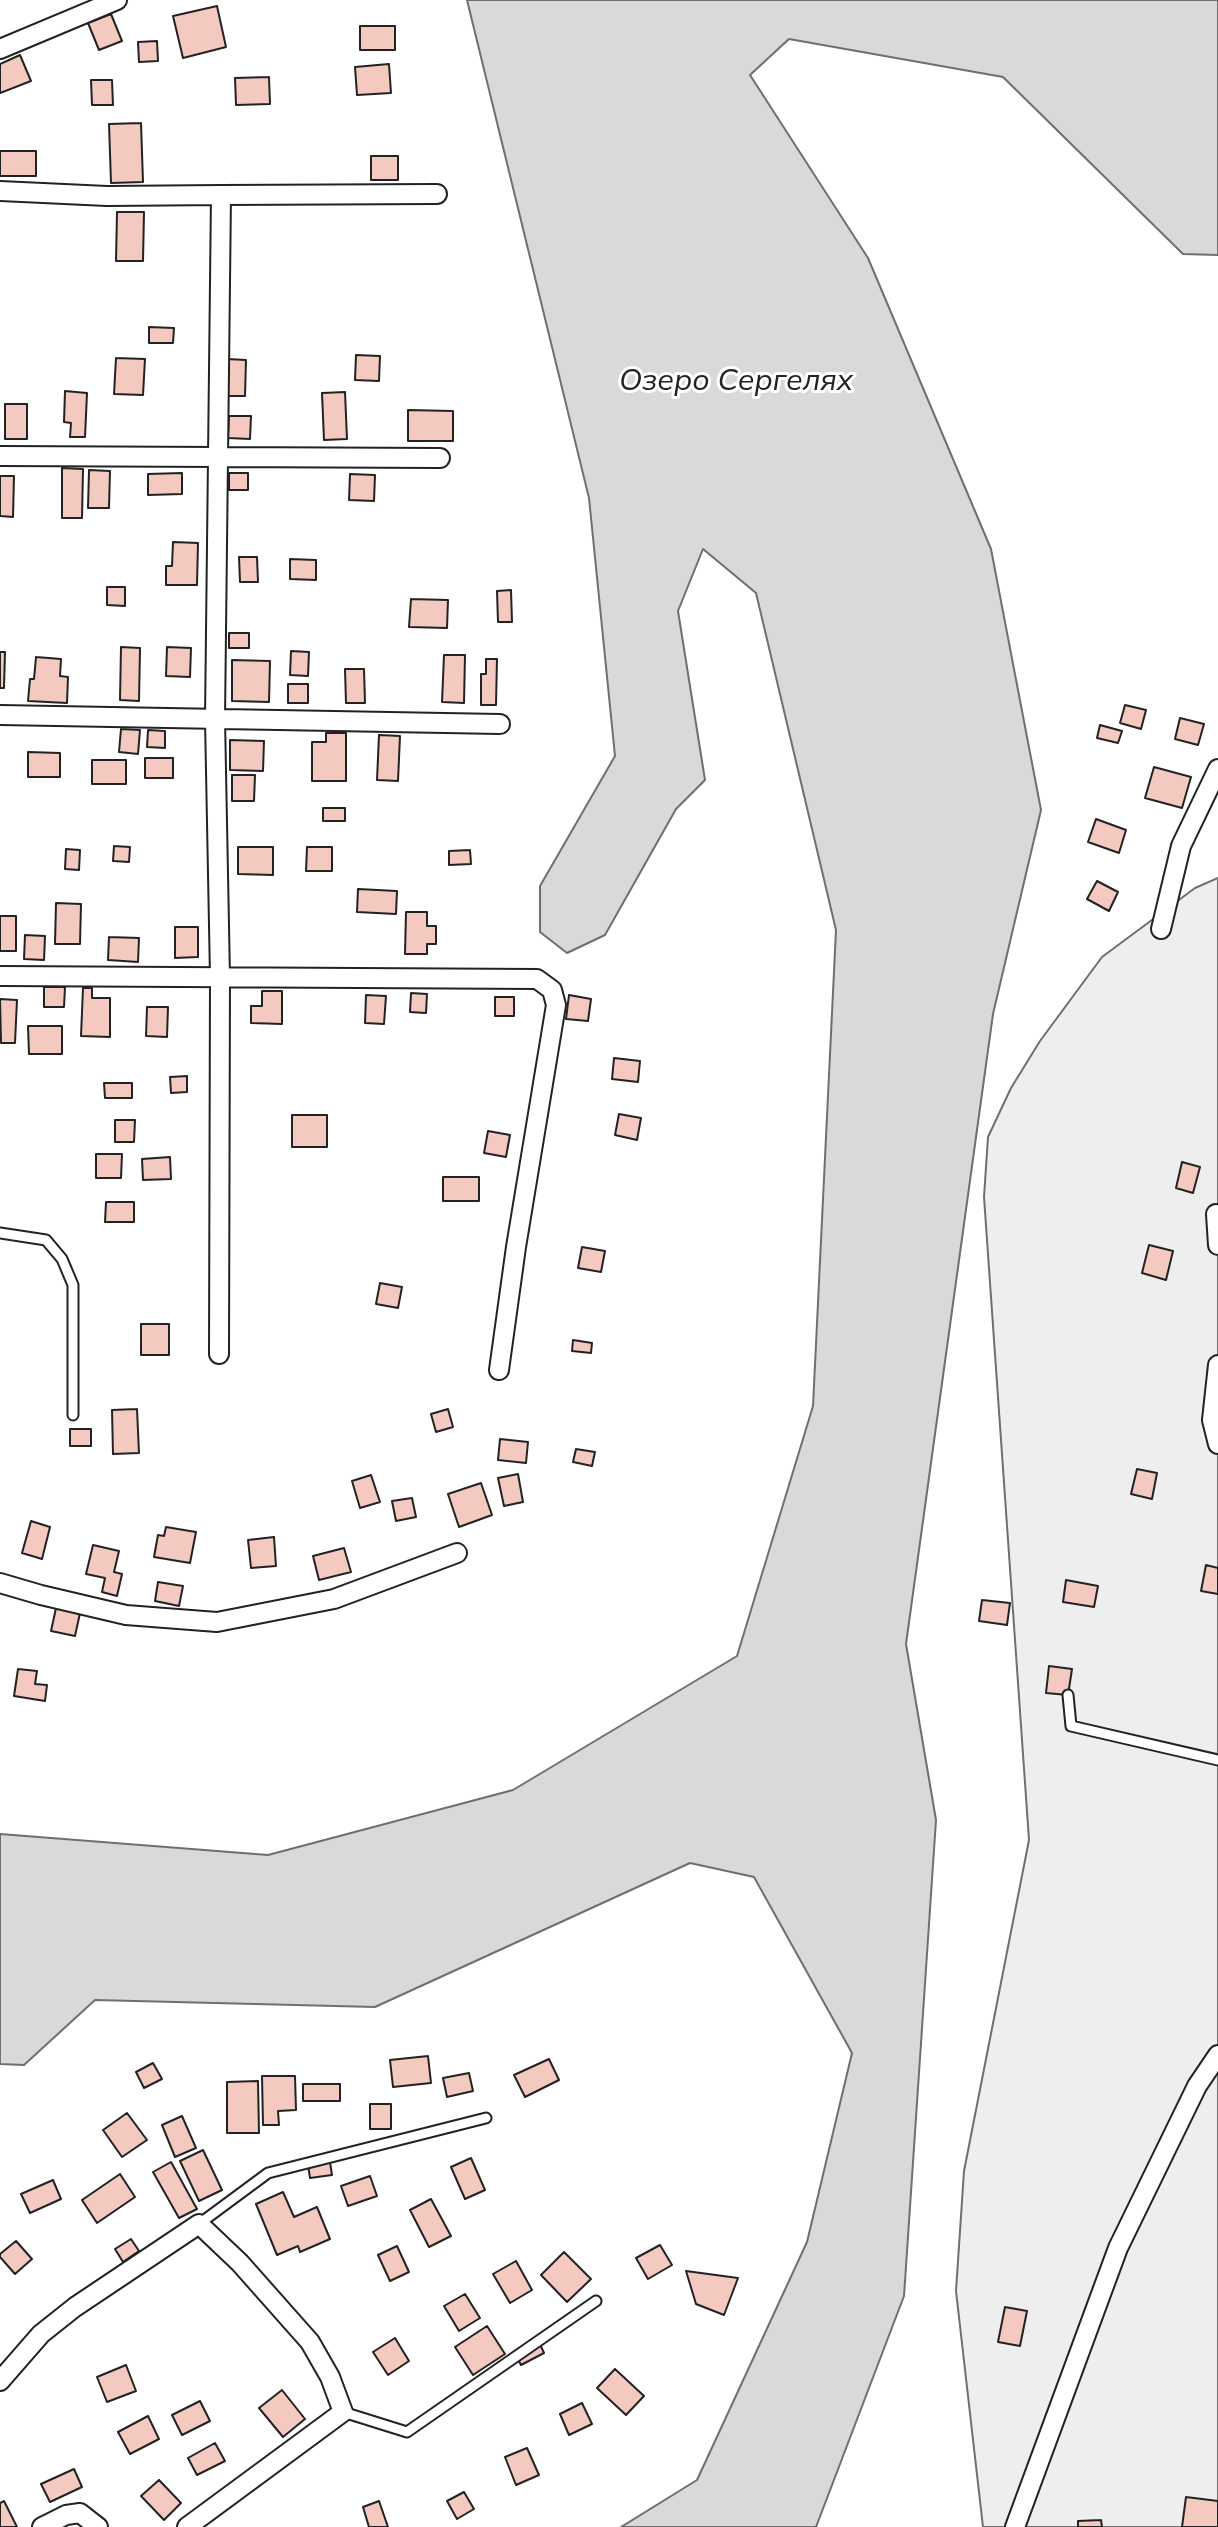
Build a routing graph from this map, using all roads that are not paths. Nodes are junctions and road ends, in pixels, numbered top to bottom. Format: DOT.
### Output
graph roads {
  1 [pos="117,0"];
  2 [pos="0,49"];
  3 [pos="0,191"];
  4 [pos="437,194"];
  5 [pos="221,195"];
  6 [pos="0,456"];
  7 [pos="219,457"];
  8 [pos="440,458"];
  9 [pos="0,715"];
  10 [pos="215,719"];
  11 [pos="500,724"];
  12 [pos="1218,769"];
  13 [pos="1161,929"];
  14 [pos="0,976"];
  15 [pos="220,977"];
  16 [pos="1216,1214"];
  17 [pos="0,1233"];
  18 [pos="1218,1245"];
  19 [pos="219,1354"];
  20 [pos="1218,1365"];
  21 [pos="499,1370"];
  22 [pos="73,1415"];
  23 [pos="1218,1444"];
  24 [pos="457,1553"];
  25 [pos="0,1583"];
  26 [pos="1068,1695"];
  27 [pos="1218,1760"];
  28 [pos="1218,2055"];
  29 [pos="486,2118"];
  30 [pos="199,2224"];
  31 [pos="596,2301"];
  32 [pos="0,2381"];
  33 [pos="343,2412"];
  34 [pos="42,2527"];
  35 [pos="98,2527"];
  36 [pos="187,2527"];
  37 [pos="1015,2527"];
  1 -- 2 [label="street"];
  3 -- 5 [label="street"];
  4 -- 5 [label="street"];
  5 -- 7 [label="street"];
  6 -- 7 [label="street"];
  7 -- 8 [label="street"];
  7 -- 10 [label="street"];
  9 -- 10 [label="street"];
  10 -- 11 [label="street"];
  10 -- 15 [label="street"];
  12 -- 13 [label="street"];
  14 -- 15 [label="street"];
  15 -- 19 [label="street"];
  15 -- 21 [label="street"];
  16 -- 18 [label="street"];
  17 -- 22 [label="lane"];
  20 -- 23 [label="street"];
  24 -- 25 [label="street"];
  26 -- 27 [label="lane"];
  28 -- 37 [label="street"];
  29 -- 30 [label="lane"];
  30 -- 32 [label="street"];
  30 -- 33 [label="street"];
  31 -- 33 [label="lane"];
  33 -- 36 [label="street"];
  34 -- 35 [label="street"];
}
